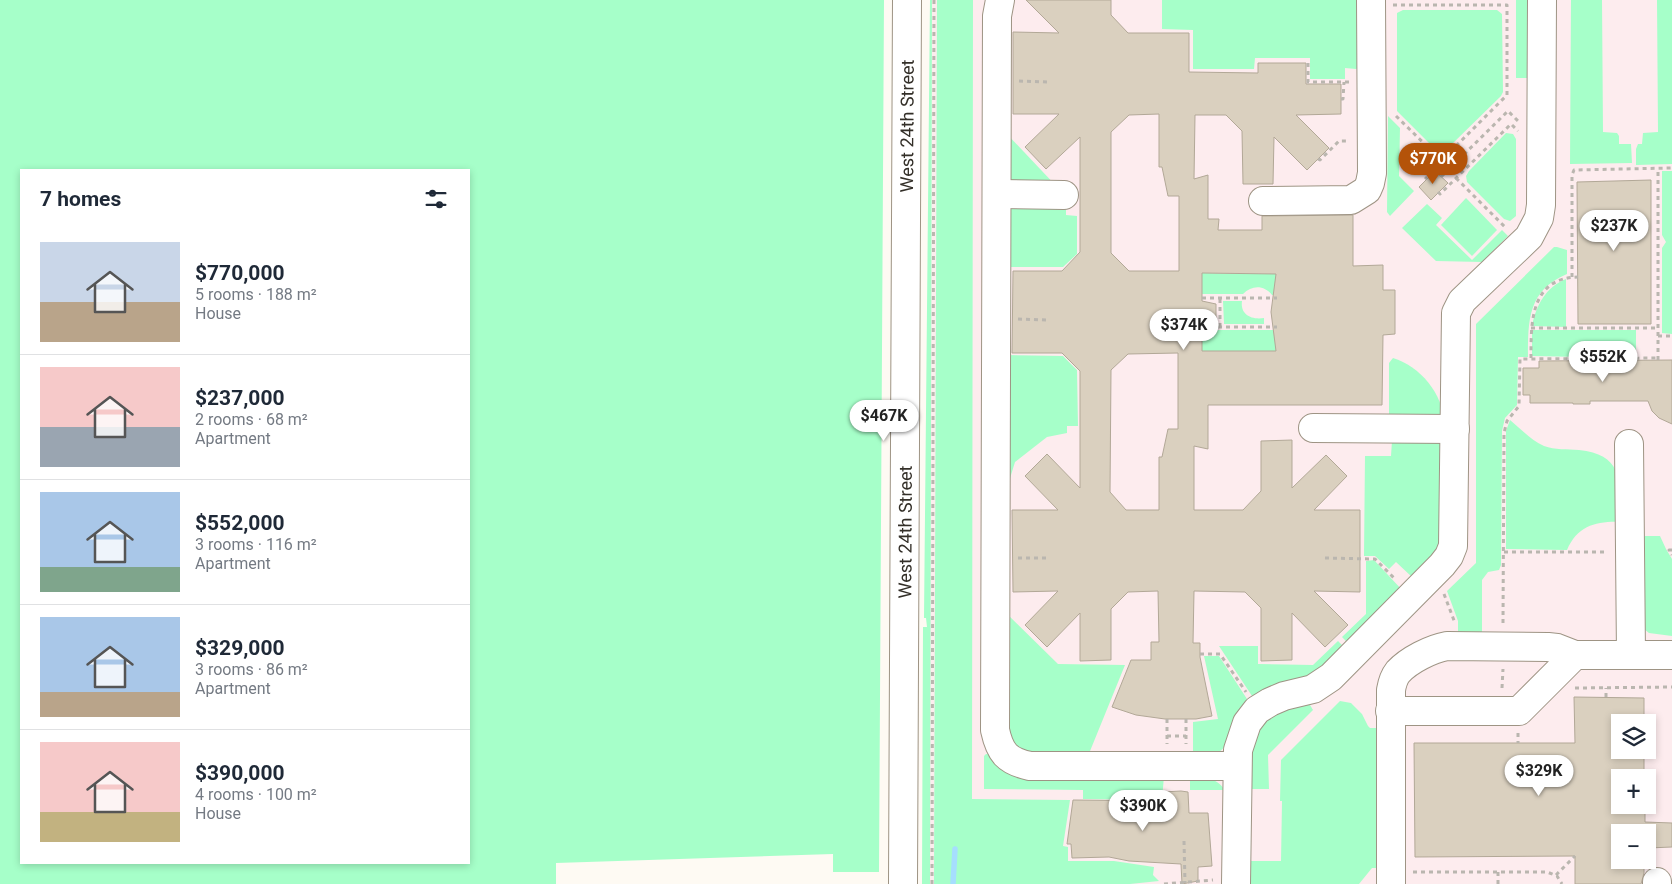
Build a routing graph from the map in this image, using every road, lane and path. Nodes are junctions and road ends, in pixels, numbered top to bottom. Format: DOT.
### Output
graph roads {
  1 [pos="908,0"];
  2 [pos="934,0"];
  3 [pos="1000,0"];
  4 [pos="1542,0"];
  5 [pos="1382,2"];
  6 [pos="1308,63"];
  7 [pos="997,81"];
  8 [pos="1049,82"];
  9 [pos="1344,82"];
  10 [pos="1372,82"];
  11 [pos="1341,99"];
  12 [pos="1392,112"];
  13 [pos="1532,141"];
  14 [pos="1371,142"];
  15 [pos="1318,159"];
  16 [pos="1442,161"];
  17 [pos="1658,168"];
  18 [pos="1672,168"];
  19 [pos="1441,177"];
  20 [pos="1456,178"];
  21 [pos="1427,179"];
  22 [pos="1438,192"];
  23 [pos="997,194"];
  24 [pos="1064,195"];
  25 [pos="1263,201"];
  26 [pos="1509,231"];
  27 [pos="1572,277"];
  28 [pos="1578,277"];
  29 [pos="1202,298"];
  30 [pos="1220,298"];
  31 [pos="1277,298"];
  32 [pos="996,319"];
  33 [pos="1048,320"];
  34 [pos="1202,327"];
  35 [pos="1220,327"];
  36 [pos="1277,327"];
  37 [pos="1531,328"];
  38 [pos="1658,328"];
  39 [pos="1658,336"];
  40 [pos="1672,336"];
  41 [pos="1531,358"];
  42 [pos="1313,428"];
  43 [pos="1455,429"];
  44 [pos="1629,444"];
  45 [pos="1672,550"];
  46 [pos="1504,552"];
  47 [pos="1612,552"];
  48 [pos="1672,555"];
  49 [pos="996,558"];
  50 [pos="1048,558"];
  51 [pos="1325,558"];
  52 [pos="1435,572"];
  53 [pos="1504,580"];
  54 [pos="1412,596"];
  55 [pos="1456,646"];
  56 [pos="1200,654"];
  57 [pos="1631,655"];
  58 [pos="1672,655"];
  59 [pos="1575,656"];
  60 [pos="1672,687"];
  61 [pos="1573,688"];
  62 [pos="1606,688"];
  63 [pos="1606,698"];
  64 [pos="1258,710"];
  65 [pos="1390,711"];
  66 [pos="1167,736"];
  67 [pos="1186,736"];
  68 [pos="1237,766"];
  69 [pos="1184,840"];
  70 [pos="1575,856"];
  71 [pos="1498,872"];
  72 [pos="1556,875"];
  73 [pos="1400,877"];
  74 [pos="1236,881"];
  75 [pos="1185,883"];
  76 [pos="903,884"];
  77 [pos="932,884"];
  78 [pos="1164,884"];
  79 [pos="1498,884"];
  80 [pos="1562,884"];
  1 -- 76 [label="street, West 24th Street"];
  2 -- 77 [label="path"];
  3 -- 7 [label="street"];
  4 -- 13 [label="street"];
  5 -- 10 [label="street"];
  5 -- 16 [label="path"];
  6 -- 9 [label="path"];
  7 -- 8 [label="path"];
  7 -- 23 [label="street"];
  9 -- 10 [label="path"];
  9 -- 11 [label="path"];
  10 -- 14 [label="street"];
  12 -- 16 [label="path"];
  13 -- 19 [label="path"];
  13 -- 20 [label="path"];
  13 -- 43 [label="street"];
  14 -- 15 [label="path"];
  14 -- 25 [label="street"];
  16 -- 21 [label="path"];
  17 -- 18 [label="path"];
  17 -- 27 [label="path"];
  17 -- 38 [label="path"];
  20 -- 22 [label="path"];
  20 -- 26 [label="path"];
  23 -- 24 [label="street"];
  23 -- 32 [label="street"];
  27 -- 28 [label="path"];
  27 -- 37 [label="path"];
  29 -- 30 [label="path"];
  30 -- 31 [label="path"];
  30 -- 35 [label="path"];
  32 -- 33 [label="path"];
  32 -- 49 [label="street"];
  34 -- 35 [label="path"];
  35 -- 36 [label="path"];
  37 -- 38 [label="path"];
  37 -- 41 [label="path"];
  38 -- 39 [label="path"];
  39 -- 40 [label="path"];
  39 -- 41 [label="path"];
  41 -- 46 [label="path"];
  42 -- 43 [label="street"];
  43 -- 52 [label="street"];
  44 -- 57 [label="street"];
  45 -- 48 [label="path"];
  46 -- 47 [label="path"];
  46 -- 53 [label="path"];
  49 -- 50 [label="path"];
  49 -- 68 [label="street"];
  51 -- 54 [label="path"];
  52 -- 54 [label="street"];
  52 -- 55 [label="path"];
  54 -- 64 [label="street"];
  55 -- 59 [label="street"];
  55 -- 65 [label="street"];
  56 -- 64 [label="path"];
  57 -- 58 [label="street"];
  57 -- 59 [label="street"];
  59 -- 65 [label="street"];
  60 -- 62 [label="path"];
  61 -- 62 [label="path"];
  62 -- 63 [label="path"];
  64 -- 68 [label="street"];
  65 -- 73 [label="street"];
  66 -- 67 [label="path"];
  68 -- 74 [label="street"];
  69 -- 75 [label="path"];
  70 -- 72 [label="path"];
  71 -- 72 [label="path"];
  71 -- 73 [label="path"];
  71 -- 79 [label="path"];
  72 -- 80 [label="path"];
  74 -- 75 [label="path"];
  75 -- 78 [label="path"];
}
